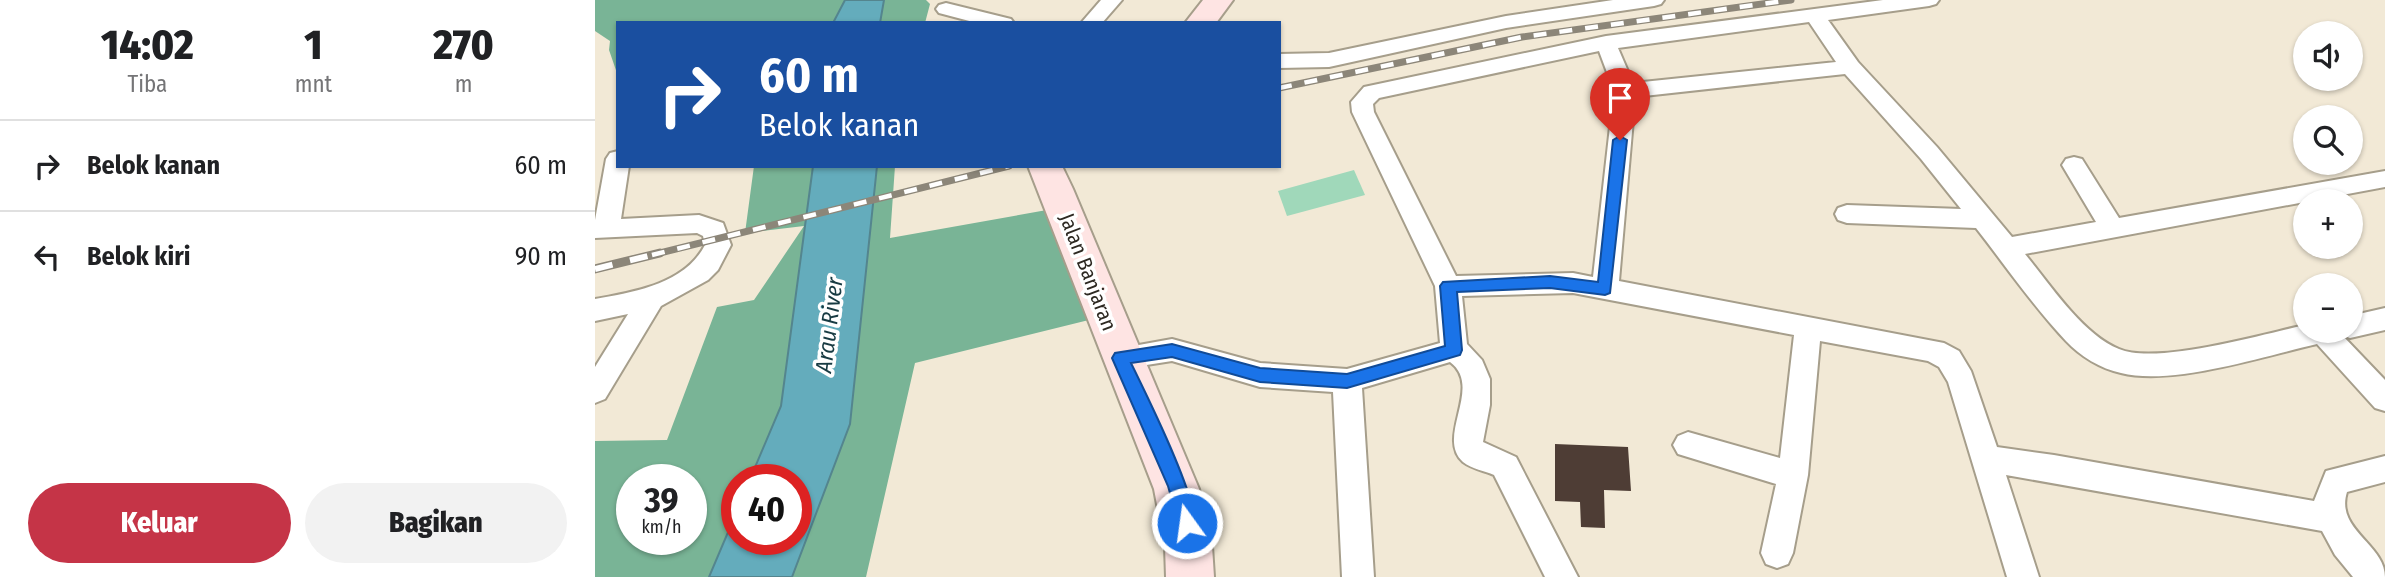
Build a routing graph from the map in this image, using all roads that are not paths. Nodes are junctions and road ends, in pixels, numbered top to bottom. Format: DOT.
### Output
graph roads {
  1 [pos="1112,0"];
  2 [pos="1218,0"];
  3 [pos="1654,0"];
  4 [pos="1929,0"];
  5 [pos="946,9"];
  6 [pos="1815,16"];
  7 [pos="996,21"];
  8 [pos="1093,21"];
  9 [pos="1202,21"];
  10 [pos="1606,43"];
  11 [pos="1281,61"];
  12 [pos="1850,67"];
  13 [pos="1625,91"];
  14 [pos="2074,165"];
  15 [pos="616,167"];
  16 [pos="1046,168"];
  17 [pos="2385,179"];
  18 [pos="1847,214"];
  19 [pos="1981,219"];
  20 [pos="601,229"];
  21 [pos="2115,230"];
  22 [pos="2004,248"];
  23 [pos="1448,286"];
  24 [pos="1605,289"];
  25 [pos="652,299"];
  26 [pos="595,310"];
  27 [pos="2385,319"];
  28 [pos="2363,324"];
  29 [pos="1808,328"];
  30 [pos="2293,338"];
  31 [pos="2336,343"];
  32 [pos="1454,350"];
  33 [pos="1121,358"];
  34 [pos="1347,381"];
  35 [pos="595,391"];
  36 [pos="2385,399"];
  37 [pos="1688,445"];
  38 [pos="1985,459"];
  39 [pos="2385,469"];
  40 [pos="1793,475"];
  41 [pos="2331,518"];
  42 [pos="1777,553"];
  43 [pos="1190,577"];
  44 [pos="1358,577"];
  45 [pos="1563,577"];
  46 [pos="2023,577"];
  47 [pos="2374,577"];
  1 -- 8 [label="street"];
  2 -- 9 [label="street"];
  3 -- 11 [label="street"];
  4 -- 6 [label="street"];
  5 -- 7 [label="street"];
  6 -- 10 [label="street"];
  6 -- 12 [label="street"];
  10 -- 13 [label="street"];
  10 -- 23 [label="street"];
  12 -- 13 [label="street"];
  12 -- 19 [label="street"];
  13 -- 24 [label="street"];
  14 -- 21 [label="street"];
  15 -- 20 [label="street"];
  16 -- 33 [label="street, Jalan Banjaran"];
  17 -- 21 [label="street"];
  18 -- 19 [label="street"];
  19 -- 22 [label="street"];
  20 -- 25 [label="street"];
  21 -- 22 [label="street"];
  22 -- 30 [label="street"];
  23 -- 24 [label="street"];
  23 -- 32 [label="street"];
  24 -- 29 [label="street"];
  25 -- 26 [label="street"];
  25 -- 35 [label="street"];
  27 -- 28 [label="street"];
  29 -- 38 [label="street"];
  29 -- 40 [label="street"];
  31 -- 36 [label="street"];
  32 -- 34 [label="street"];
  32 -- 45 [label="street"];
  33 -- 34 [label="street"];
  33 -- 43 [label="street, Jalan Banjaran"];
  34 -- 44 [label="street"];
  37 -- 40 [label="street"];
  38 -- 41 [label="street"];
  38 -- 46 [label="street"];
  39 -- 41 [label="street"];
  40 -- 42 [label="street"];
  41 -- 47 [label="street"];
}
